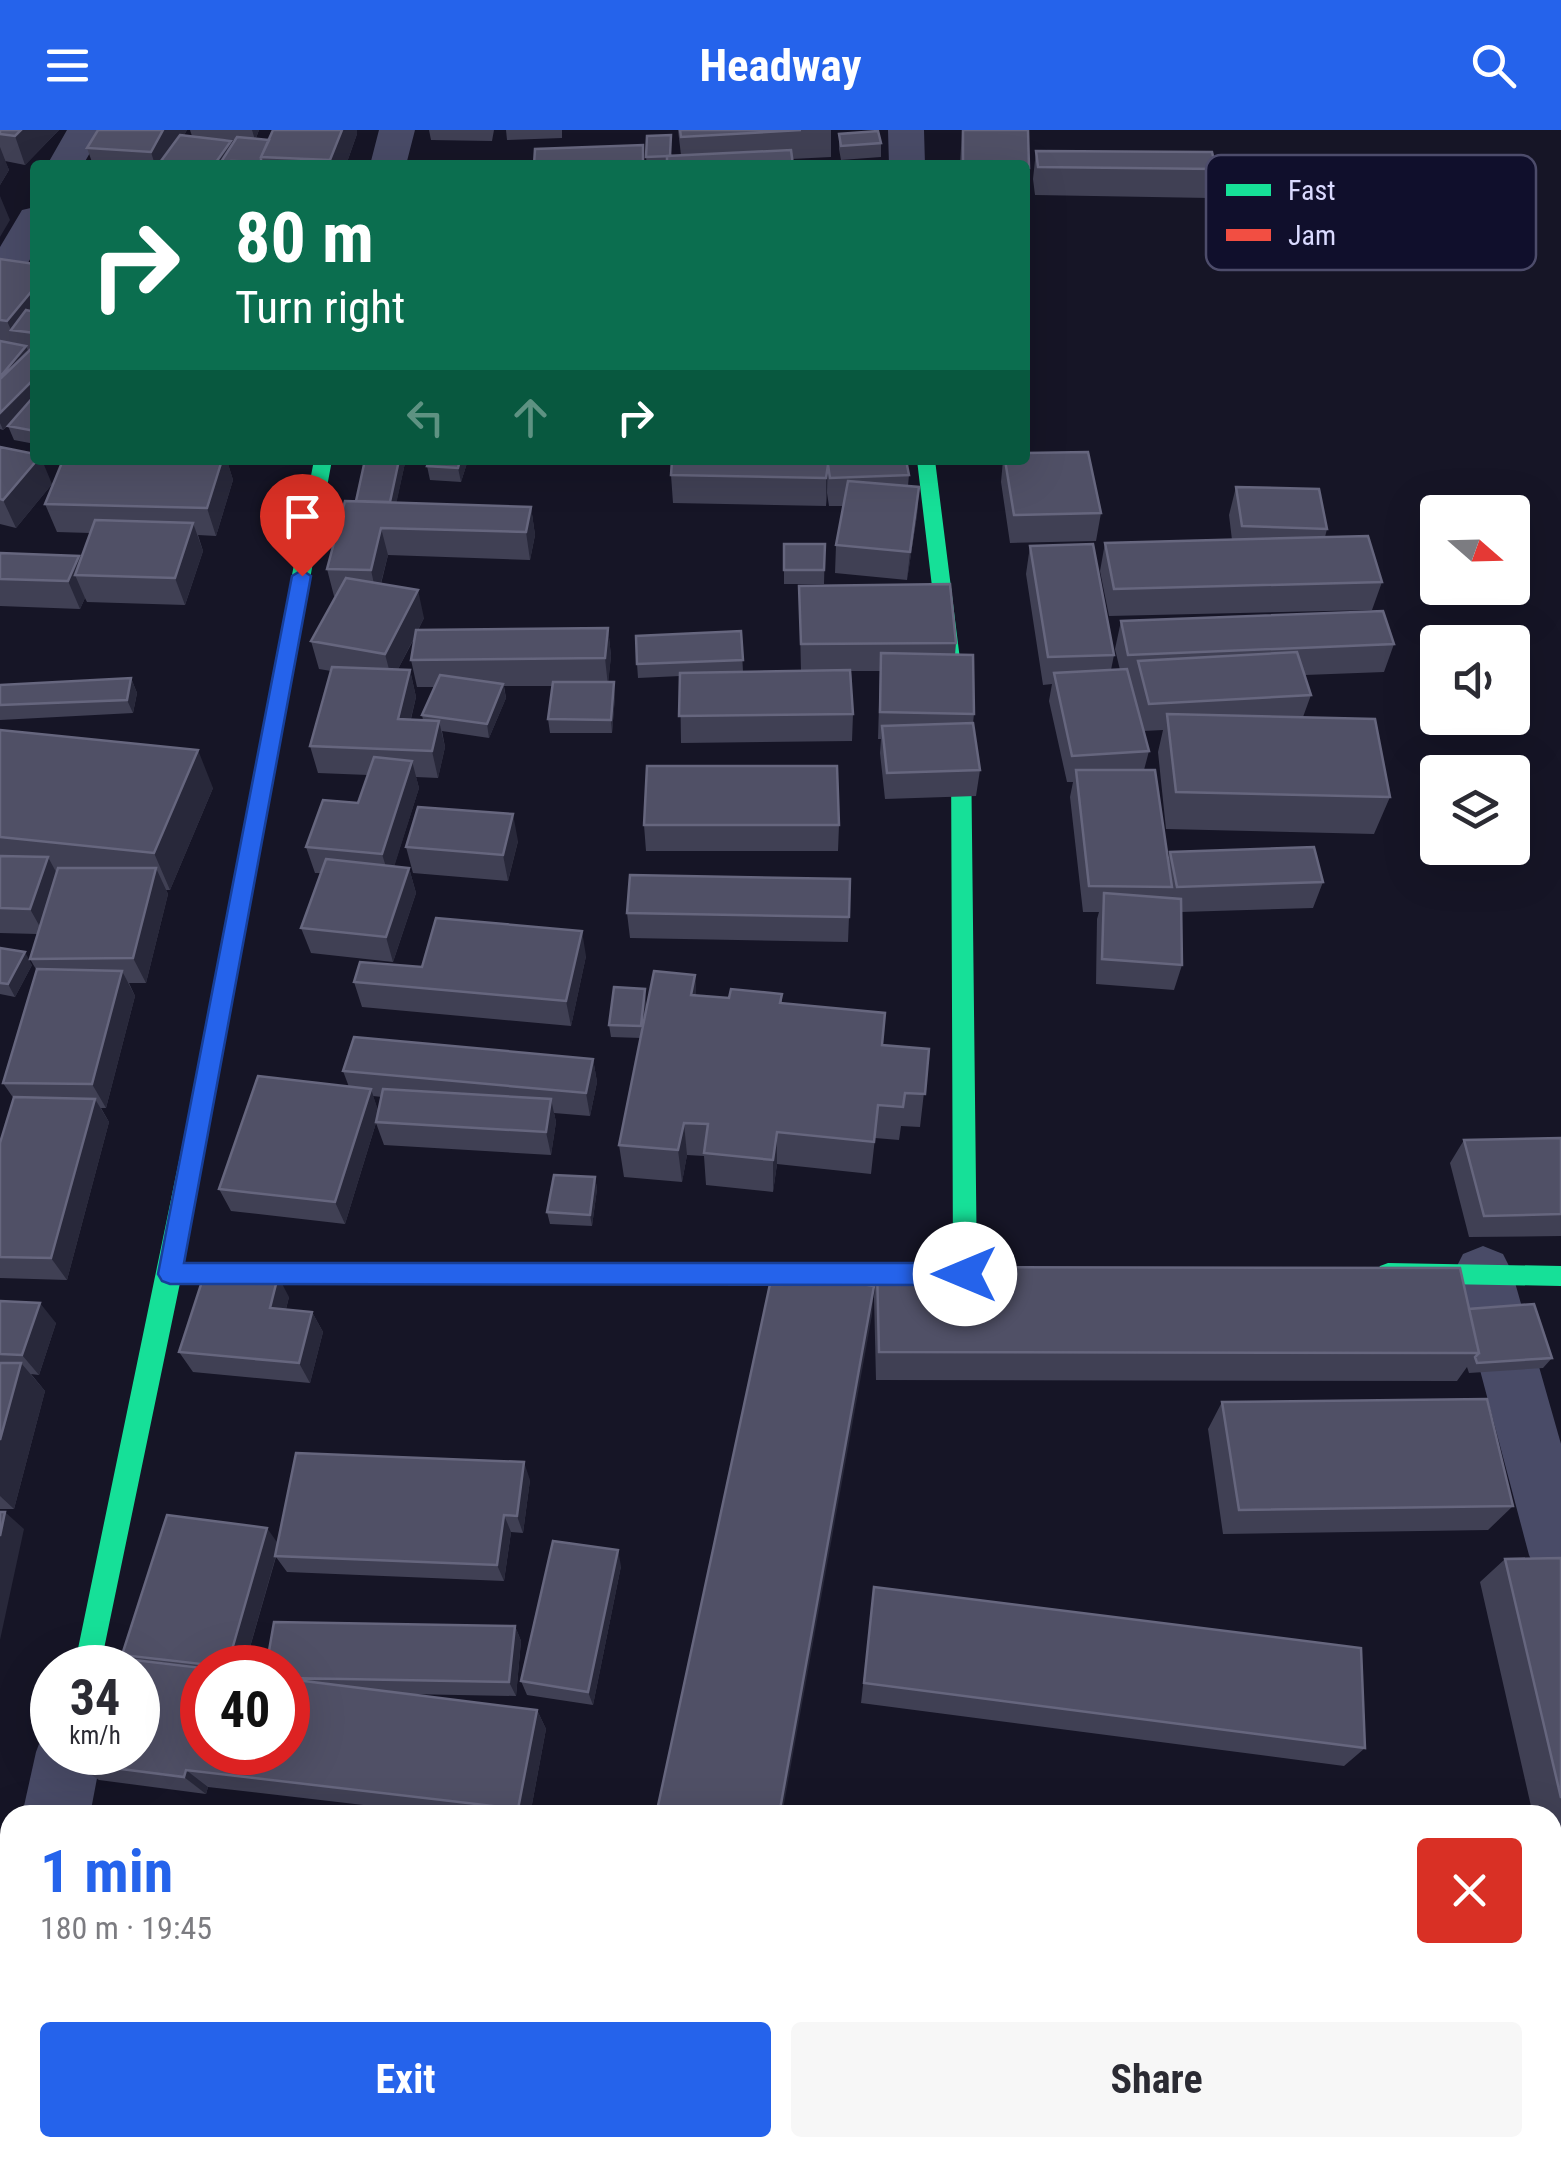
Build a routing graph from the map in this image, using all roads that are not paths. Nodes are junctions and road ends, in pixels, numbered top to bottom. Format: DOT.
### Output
graph roads {
  1 [pos="85,130"];
  2 [pos="397,130"];
  3 [pos="906,130"];
  4 [pos="68,160"];
  5 [pos="389,160"];
  6 [pos="908,160"];
  7 [pos="30,227"];
  8 [pos="0,281"];
  9 [pos="30,284"];
  10 [pos="323,465"];
  11 [pos="927,465"];
  12 [pos="1483,1272"];
  13 [pos="1363,1273"];
  14 [pos="170,1274"];
  15 [pos="1561,1276"];
  16 [pos="1561,1555"];
  17 [pos="92,1645"];
  18 [pos="65,1775"];
  19 [pos="58,1805"];
  1 -- 4 [label="street"];
  2 -- 5 [label="street"];
  3 -- 6 [label="street"];
  7 -- 8 [label="street"];
  8 -- 9 [label="street"];
  10 -- 14 [label="street"];
  11 -- 14 [label="street"];
  12 -- 13 [label="street"];
  12 -- 15 [label="street"];
  12 -- 16 [label="street"];
  14 -- 17 [label="street"];
  18 -- 19 [label="street"];
}
